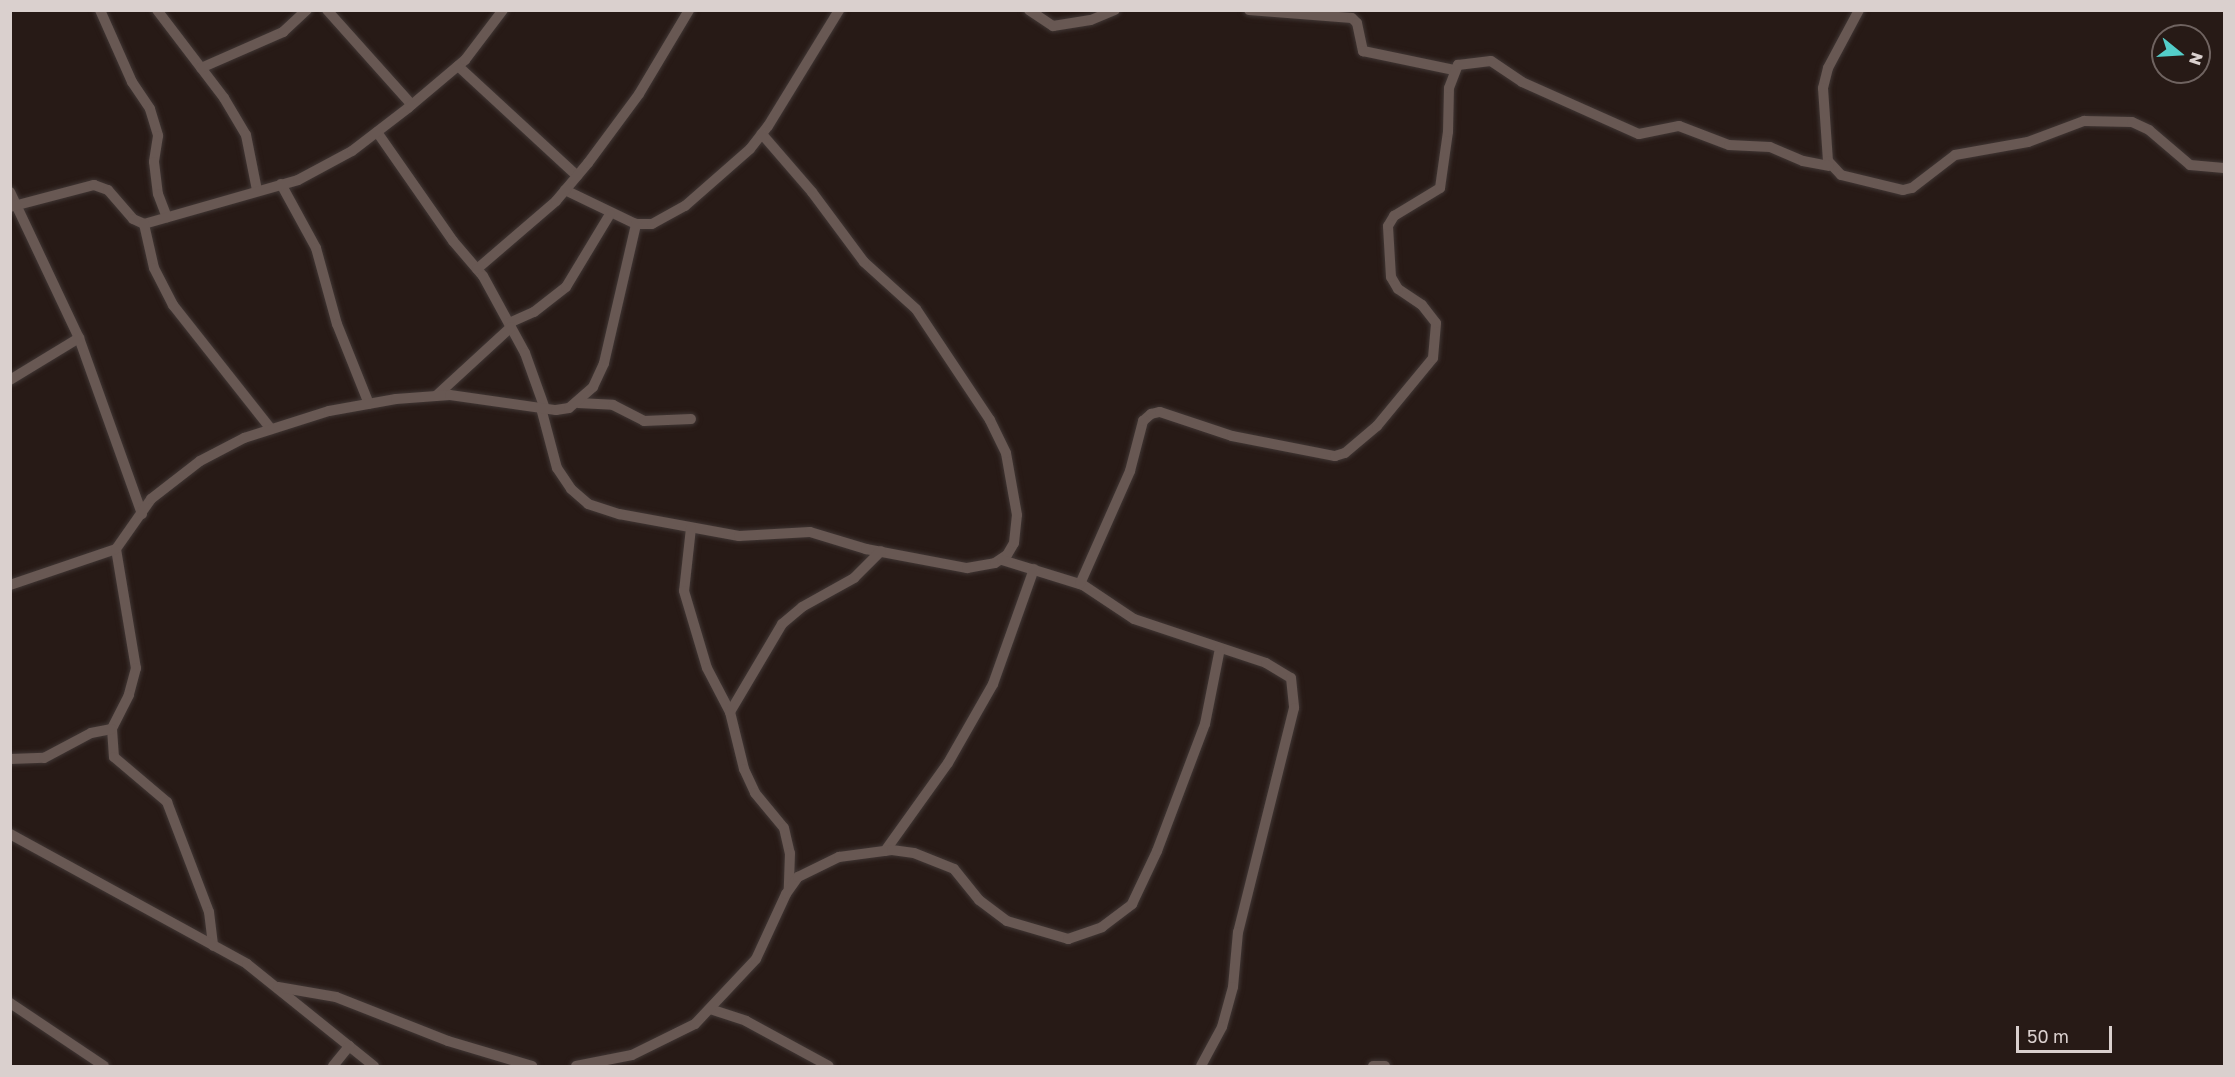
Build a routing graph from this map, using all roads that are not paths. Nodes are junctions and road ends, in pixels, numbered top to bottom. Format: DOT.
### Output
graph roads {
  1 [pos="100,10"];
  2 [pos="158,10"];
  3 [pos="307,10"];
  4 [pos="327,10"];
  5 [pos="503,10"];
  6 [pos="689,10"];
  7 [pos="839,10"];
  8 [pos="1029,10"];
  9 [pos="1115,10"];
  10 [pos="1249,10"];
  11 [pos="1859,10"];
  12 [pos="458,66"];
  13 [pos="201,68"];
  14 [pos="1454,70"];
  15 [pos="412,105"];
  16 [pos="377,132"];
  17 [pos="762,134"];
  18 [pos="1829,166"];
  19 [pos="2224,168"];
  20 [pos="577,176"];
  21 [pos="281,184"];
  22 [pos="257,190"];
  23 [pos="565,190"];
  24 [pos="10,192"];
  25 [pos="13,206"];
  26 [pos="610,214"];
  27 [pos="166,218"];
  28 [pos="144,224"];
  29 [pos="636,224"];
  30 [pos="477,269"];
  31 [pos="510,325"];
  32 [pos="79,338"];
  33 [pos="10,380"];
  34 [pos="436,396"];
  35 [pos="578,403"];
  36 [pos="369,404"];
  37 [pos="543,408"];
  38 [pos="691,419"];
  39 [pos="271,429"];
  40 [pos="142,514"];
  41 [pos="691,528"];
  42 [pos="116,549"];
  43 [pos="881,551"];
  44 [pos="1002,560"];
  45 [pos="1034,569"];
  46 [pos="1080,584"];
  47 [pos="10,585"];
  48 [pos="1220,648"];
  49 [pos="730,712"];
  50 [pos="112,729"];
  51 [pos="10,759"];
  52 [pos="11,838"];
  53 [pos="885,851"];
  54 [pos="789,889"];
  55 [pos="213,946"];
  56 [pos="276,987"];
  57 [pos="10,1003"];
  58 [pos="710,1009"];
  59 [pos="349,1046"];
  60 [pos="508,1065"];
  61 [pos="104,1066"];
  62 [pos="333,1066"];
  63 [pos="374,1066"];
  64 [pos="532,1066"];
  65 [pos="576,1066"];
  66 [pos="588,1066"];
  67 [pos="829,1066"];
  68 [pos="1201,1066"];
  69 [pos="1373,1066"];
  70 [pos="1385,1066"];
  1 -- 27 [label="street"];
  2 -- 13 [label="street"];
  3 -- 13 [label="street"];
  4 -- 15 [label="street"];
  5 -- 12 [label="street"];
  6 -- 20 [label="street"];
  7 -- 17 [label="street"];
  8 -- 9 [label="street"];
  10 -- 14 [label="street"];
  11 -- 18 [label="street"];
  12 -- 15 [label="street"];
  12 -- 20 [label="street"];
  13 -- 22 [label="street"];
  14 -- 18 [label="street"];
  14 -- 46 [label="street"];
  15 -- 16 [label="street"];
  16 -- 21 [label="street"];
  16 -- 30 [label="street"];
  17 -- 29 [label="street"];
  17 -- 44 [label="street"];
  18 -- 19 [label="street"];
  20 -- 23 [label="street"];
  21 -- 22 [label="street"];
  21 -- 36 [label="street"];
  22 -- 27 [label="street"];
  23 -- 26 [label="street"];
  23 -- 30 [label="street"];
  24 -- 25 [label="street"];
  25 -- 28 [label="street"];
  25 -- 32 [label="street"];
  26 -- 29 [label="street"];
  26 -- 31 [label="street"];
  27 -- 28 [label="street"];
  28 -- 39 [label="street"];
  29 -- 35 [label="street"];
  30 -- 31 [label="street"];
  31 -- 34 [label="street"];
  31 -- 37 [label="street"];
  32 -- 33 [label="street"];
  32 -- 40 [label="street"];
  34 -- 36 [label="street"];
  34 -- 37 [label="street"];
  35 -- 37 [label="street"];
  35 -- 38 [label="street"];
  36 -- 39 [label="street"];
  37 -- 41 [label="street"];
  39 -- 40 [label="street"];
  40 -- 42 [label="street"];
  41 -- 43 [label="street"];
  41 -- 49 [label="street"];
  42 -- 47 [label="street"];
  42 -- 50 [label="street"];
  43 -- 44 [label="street"];
  43 -- 49 [label="street"];
  44 -- 45 [label="street"];
  45 -- 46 [label="street"];
  45 -- 53 [label="street"];
  46 -- 48 [label="street"];
  48 -- 53 [label="street"];
  48 -- 68 [label="street"];
  49 -- 54 [label="street"];
  50 -- 51 [label="street"];
  50 -- 55 [label="street"];
  52 -- 55 [label="street"];
  53 -- 54 [label="street"];
  54 -- 58 [label="street"];
  55 -- 56 [label="street"];
  56 -- 59 [label="street"];
  56 -- 60 [label="street"];
  57 -- 61 [label="street"];
  58 -- 66 [label="street"];
  58 -- 67 [label="street"];
  59 -- 62 [label="street"];
  59 -- 63 [label="street"];
  60 -- 64 [label="street"];
  65 -- 66 [label="street"];
  69 -- 70 [label="street"];
}
